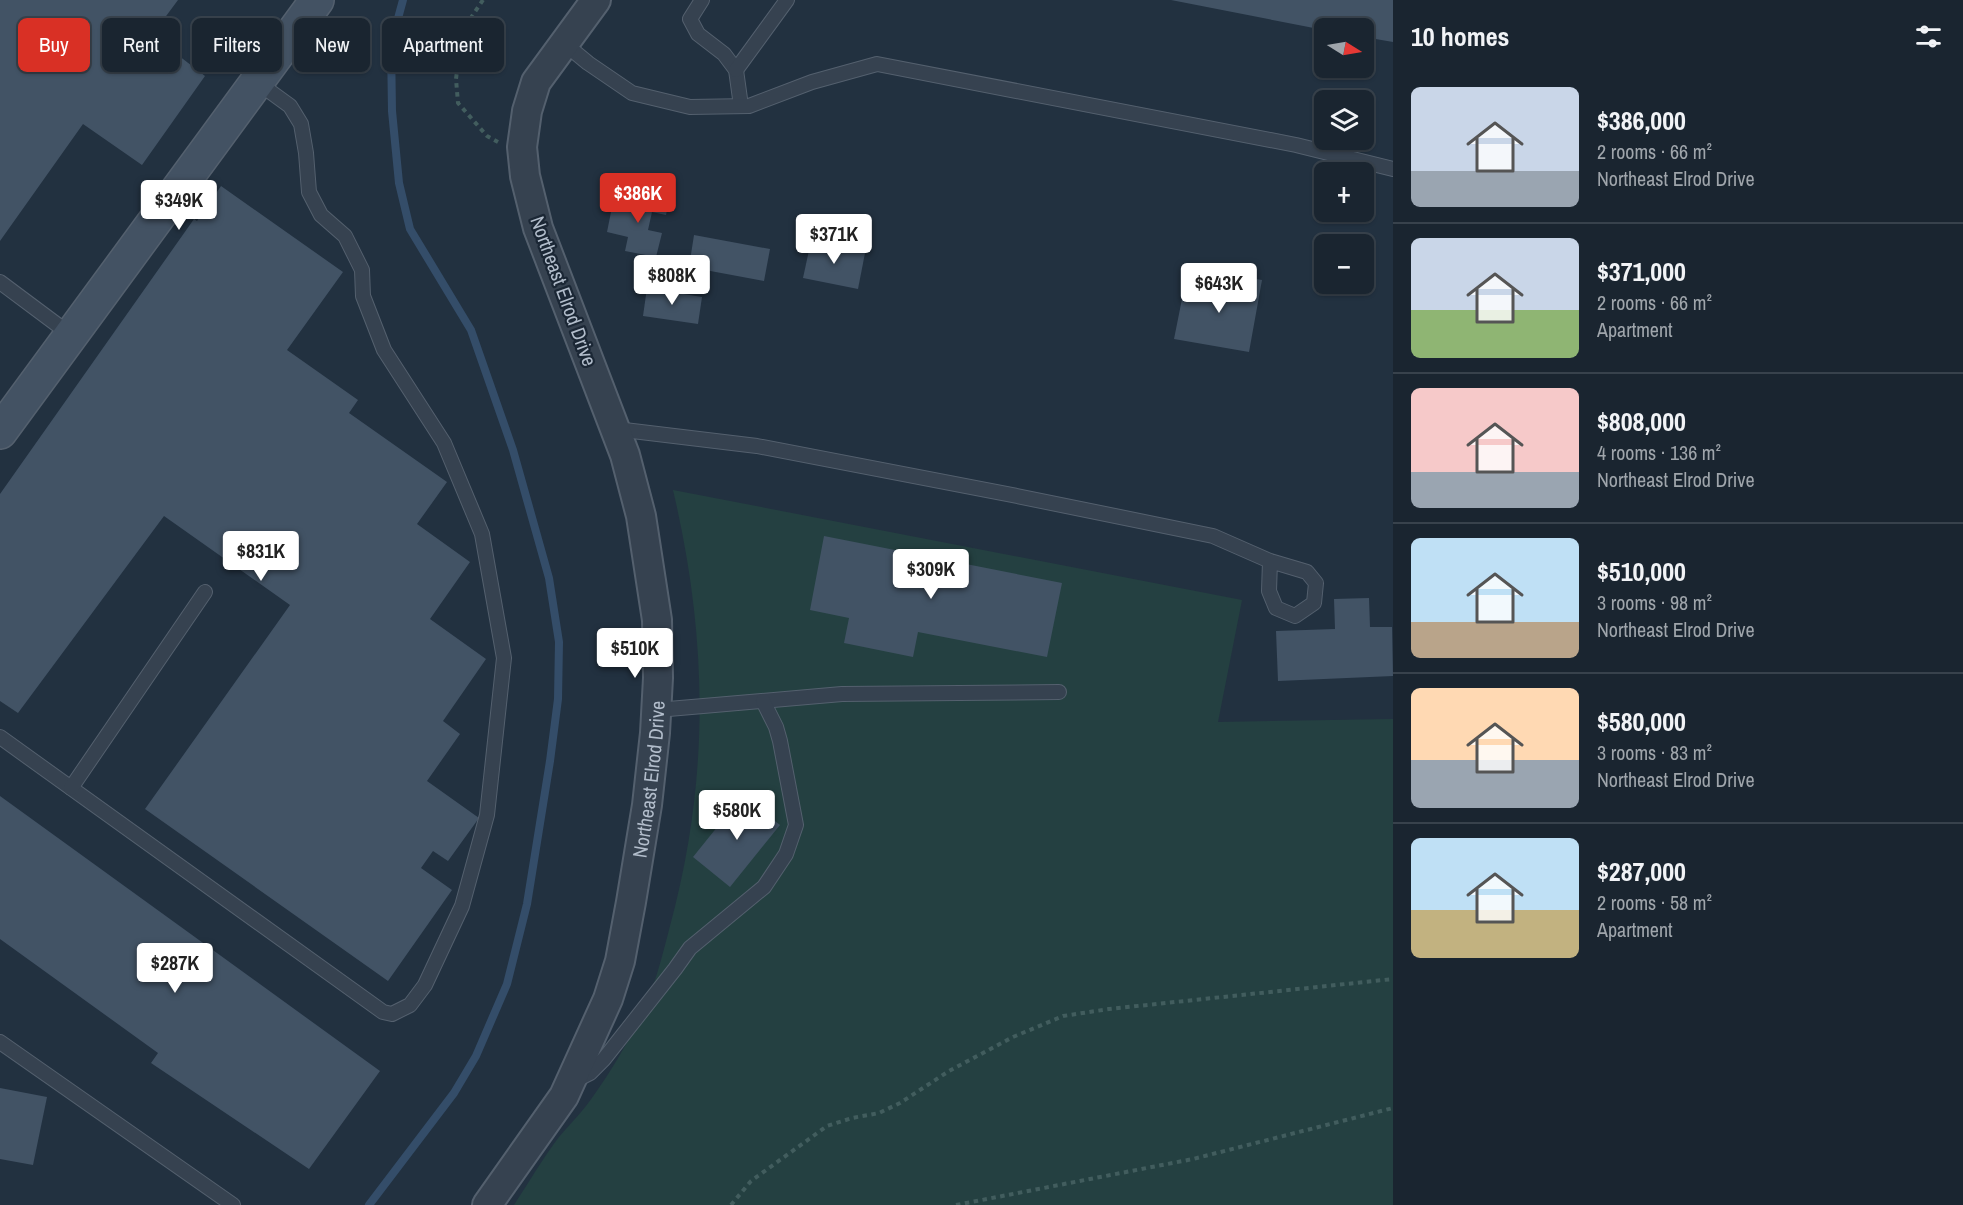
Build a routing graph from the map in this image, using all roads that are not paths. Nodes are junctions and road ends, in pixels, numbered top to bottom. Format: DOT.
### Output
graph roads {
  1 [pos="317,0"];
  2 [pos="596,0"];
  3 [pos="702,0"];
  4 [pos="787,0"];
  5 [pos="565,44"];
  6 [pos="736,70"];
  7 [pos="257,82"];
  8 [pos="741,106"];
  9 [pos="1393,169"];
  10 [pos="0,282"];
  11 [pos="72,335"];
  12 [pos="616,429"];
  13 [pos="0,432"];
  14 [pos="1270,561"];
  15 [pos="204,592"];
  16 [pos="1059,692"];
  17 [pos="763,701"];
  18 [pos="657,710"];
  19 [pos="0,737"];
  20 [pos="71,788"];
  21 [pos="0,1042"];
  22 [pos="572,1082"];
  23 [pos="233,1205"];
  24 [pos="487,1205"];
  1 -- 7 [label="street"];
  2 -- 5 [label="street, Northeast Elrod Drive"];
  3 -- 6 [label="lane"];
  4 -- 6 [label="lane"];
  5 -- 8 [label="lane"];
  5 -- 12 [label="street, Northeast Elrod Drive"];
  6 -- 8 [label="lane"];
  7 -- 11 [label="street"];
  7 -- 20 [label="lane"];
  8 -- 9 [label="lane"];
  10 -- 11 [label="lane"];
  11 -- 13 [label="street"];
  12 -- 14 [label="lane"];
  12 -- 18 [label="street, Northeast Elrod Drive"];
  15 -- 20 [label="lane"];
  16 -- 17 [label="lane"];
  17 -- 18 [label="lane"];
  17 -- 22 [label="lane"];
  18 -- 22 [label="street, Northeast Elrod Drive"];
  19 -- 20 [label="lane"];
  21 -- 23 [label="lane"];
  22 -- 24 [label="street, Northeast Elrod Drive"];
}
